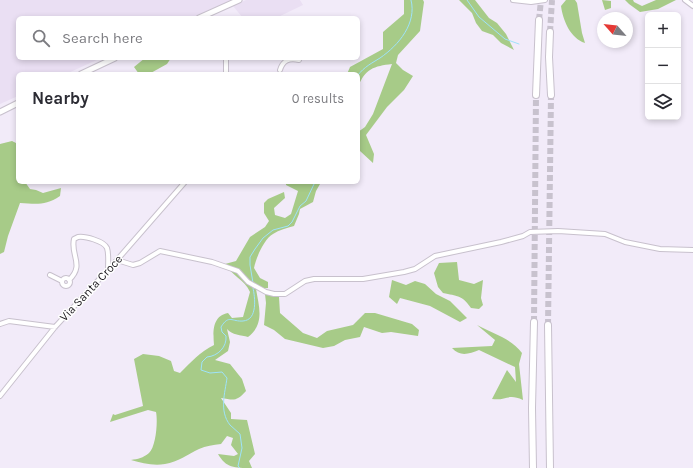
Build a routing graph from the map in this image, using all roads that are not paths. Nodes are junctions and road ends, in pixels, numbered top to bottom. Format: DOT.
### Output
graph roads {
  1 [pos="239,0"];
  2 [pos="513,0"];
  3 [pos="545,0"];
  4 [pos="685,0"];
  5 [pos="693,6"];
  6 [pos="203,16"];
  7 [pos="539,20"];
  8 [pos="550,32"];
  9 [pos="111,60"];
  10 [pos="226,60"];
  11 [pos="287,60"];
  12 [pos="280,70"];
  13 [pos="85,72"];
  14 [pos="226,72"];
  15 [pos="536,95"];
  16 [pos="551,95"];
  17 [pos="16,104"];
  18 [pos="0,112"];
  19 [pos="183,184"];
  20 [pos="693,250"];
  21 [pos="117,260"];
  22 [pos="108,270"];
  23 [pos="50,275"];
  24 [pos="534,322"];
  25 [pos="0,324"];
  26 [pos="548,325"];
  27 [pos="50,326"];
  28 [pos="55,327"];
  29 [pos="52,332"];
  30 [pos="0,396"];
  31 [pos="534,468"];
  32 [pos="550,468"];
  1 -- 6 [label="main road"];
  2 -- 3 [label="street"];
  4 -- 5 [label="street"];
  7 -- 15 [label="highway"];
  8 -- 16 [label="highway"];
  9 -- 13 [label="main road"];
  10 -- 14 [label="street"];
  11 -- 12 [label="street"];
  17 -- 18 [label="main road"];
  19 -- 21 [label="street, Via Santa Croce"];
  20 -- 21 [label="street"];
  21 -- 22 [label="street, Via Santa Croce"];
  22 -- 23 [label="street"];
  22 -- 28 [label="street, Via Santa Croce"];
  24 -- 31 [label="highway"];
  25 -- 27 [label="street"];
  26 -- 32 [label="highway"];
  27 -- 28 [label="street"];
  27 -- 29 [label="street"];
  28 -- 29 [label="street, Via Santa Croce"];
  29 -- 30 [label="street, Via Santa Croce"];
}
